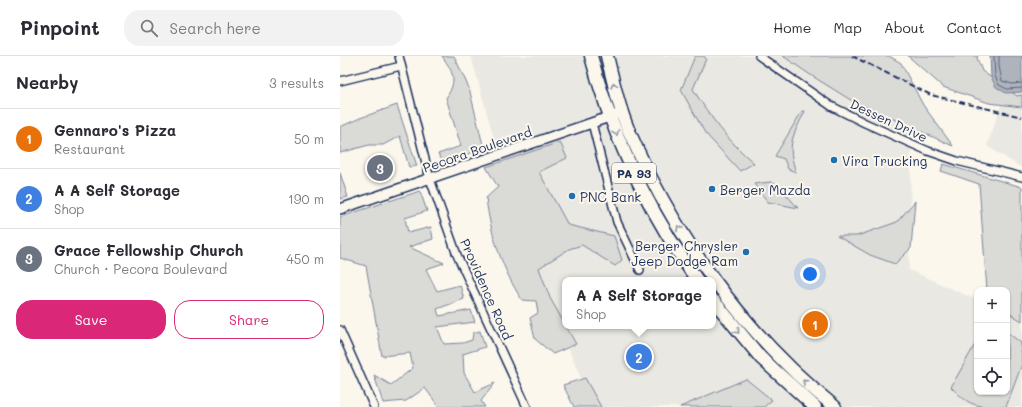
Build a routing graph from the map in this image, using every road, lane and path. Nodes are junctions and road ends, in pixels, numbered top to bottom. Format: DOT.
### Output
graph roads {
  1 [pos="399,56"];
  2 [pos="591,56"];
  3 [pos="607,56"];
  4 [pos="759,56"];
  5 [pos="401,66"];
  6 [pos="340,81"];
  7 [pos="622,113"];
  8 [pos="610,117"];
  9 [pos="592,123"];
  10 [pos="1022,177"];
  11 [pos="430,179"];
  12 [pos="340,209"];
  13 [pos="640,270"];
  14 [pos="695,277"];
  15 [pos="711,277"];
  16 [pos="716,283"];
  17 [pos="716,304"];
  18 [pos="340,330"];
  19 [pos="374,407"];
  20 [pos="527,407"];
  21 [pos="815,407"];
  22 [pos="835,407"];
  1 -- 5 [label="street, Providence Road"];
  2 -- 8 [label="highway, PA 93"];
  7 -- 3 [label="highway, PA 93, one-way"];
  4 -- 10 [label="street, Dessen Drive"];
  5 -- 6 [label="street"];
  5 -- 11 [label="street, Providence Road"];
  7 -- 8 [label="street, Pecora Boulevard"];
  15 -- 7 [label="highway, PA 93, one-way"];
  8 -- 9 [label="street, Pecora Boulevard"];
  8 -- 14 [label="highway, PA 93, one-way"];
  9 -- 11 [label="street, Pecora Boulevard"];
  9 -- 13 [label="street"];
  11 -- 12 [label="street, Pecora Boulevard"];
  11 -- 20 [label="street, Providence Road"];
  22 -- 16 [label="highway, PA 93, one-way"];
  17 -- 21 [label="highway, one-way"];
  18 -- 19 [label="street"];
}
